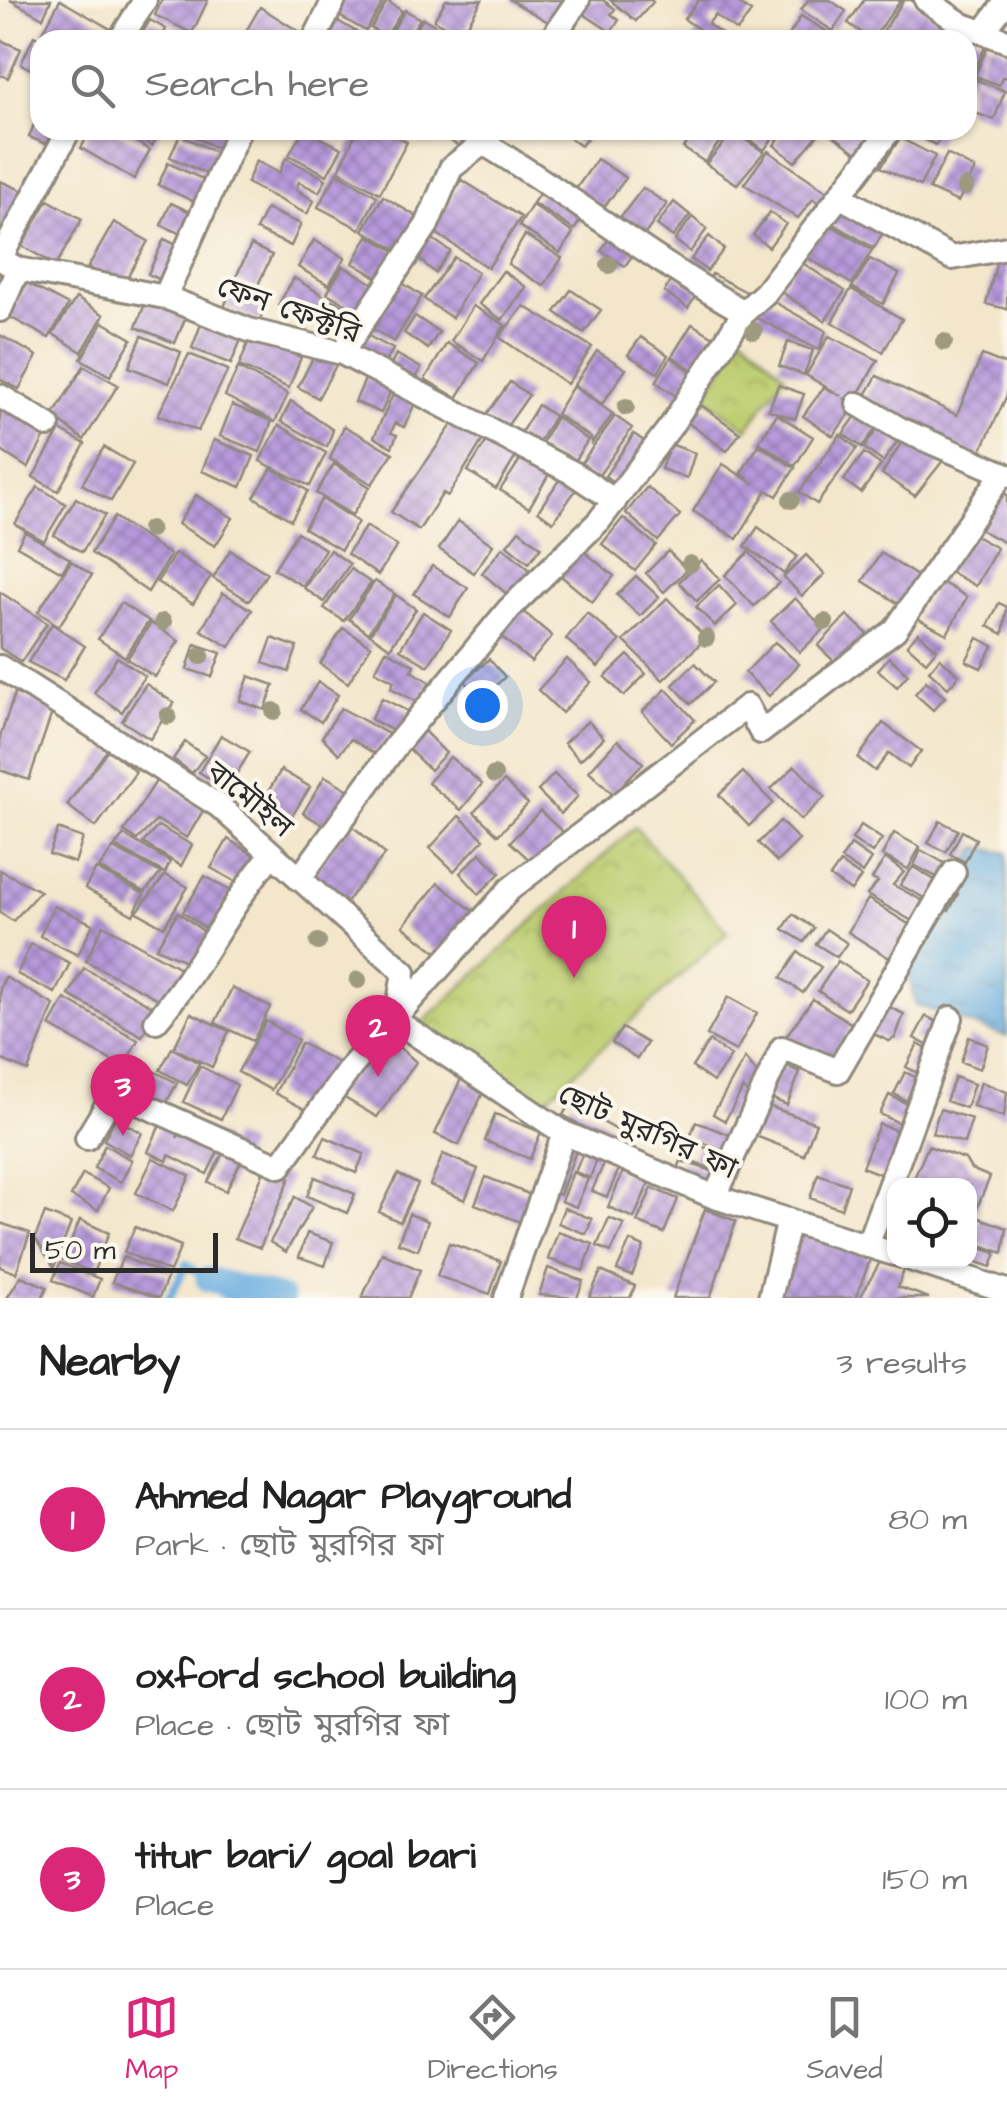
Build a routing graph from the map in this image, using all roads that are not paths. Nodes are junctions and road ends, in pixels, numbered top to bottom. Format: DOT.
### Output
graph roads {
  1 [pos="146,0"];
  2 [pos="334,0"];
  3 [pos="578,0"];
  4 [pos="926,0"];
  5 [pos="1007,0"];
  6 [pos="126,30"];
  7 [pos="319,30"];
  8 [pos="558,30"];
  9 [pos="964,30"];
  10 [pos="969,30"];
  11 [pos="977,35"];
  12 [pos="1007,42"];
  13 [pos="64,140"];
  14 [pos="236,140"];
  15 [pos="483,140"];
  16 [pos="494,140"];
  17 [pos="883,140"];
  18 [pos="842,197"];
  19 [pos="1007,248"];
  20 [pos="18,269"];
  21 [pos="165,297"];
  22 [pos="0,310"];
  23 [pos="744,312"];
  24 [pos="342,353"];
  25 [pos="0,396"];
  26 [pos="858,404"];
  27 [pos="48,425"];
  28 [pos="1005,474"];
  29 [pos="614,501"];
  30 [pos="0,668"];
  31 [pos="272,854"];
  32 [pos="954,872"];
  33 [pos="300,879"];
  34 [pos="951,1018"];
  35 [pos="156,1021"];
  36 [pos="396,1021"];
  37 [pos="564,1133"];
  38 [pos="87,1138"];
  39 [pos="715,1197"];
  40 [pos="789,1220"];
  41 [pos="867,1246"];
  42 [pos="887,1252"];
  43 [pos="938,1268"];
  44 [pos="1007,1290"];
  45 [pos="506,1298"];
  46 [pos="770,1298"];
  1 -- 6 [label="street"];
  2 -- 7 [label="street"];
  3 -- 8 [label="street"];
  4 -- 9 [label="street"];
  5 -- 10 [label="street"];
  11 -- 12 [label="street"];
  13 -- 20 [label="street"];
  14 -- 21 [label="street"];
  15 -- 24 [label="street"];
  16 -- 23 [label="street"];
  17 -- 18 [label="street"];
  18 -- 19 [label="street"];
  18 -- 23 [label="street"];
  20 -- 21 [label="street, ফেন ফেক্টরি"];
  20 -- 22 [label="street"];
  21 -- 24 [label="street, ফেন ফেক্টরি"];
  23 -- 29 [label="street"];
  24 -- 29 [label="street, ফেন ফেক্টরি"];
  25 -- 27 [label="street"];
  26 -- 28 [label="street"];
  28 -- 36 [label="street"];
  29 -- 33 [label="street"];
  30 -- 31 [label="street, বামৌইল"];
  31 -- 33 [label="street, বামৌইল"];
  31 -- 35 [label="street"];
  32 -- 39 [label="street"];
  33 -- 36 [label="street, বামৌইল"];
  34 -- 41 [label="street"];
  36 -- 37 [label="street, ছোট মুরগির ফা"];
  36 -- 38 [label="street"];
  37 -- 39 [label="street, ছোট মুরগির ফা"];
  37 -- 45 [label="street"];
  39 -- 40 [label="street, ছোট মুরগির ফা"];
  40 -- 41 [label="street, ছোট মুরগির ফা"];
  40 -- 46 [label="street"];
  41 -- 42 [label="street, ছোট মুরগির ফা"];
  43 -- 44 [label="street"];
}
